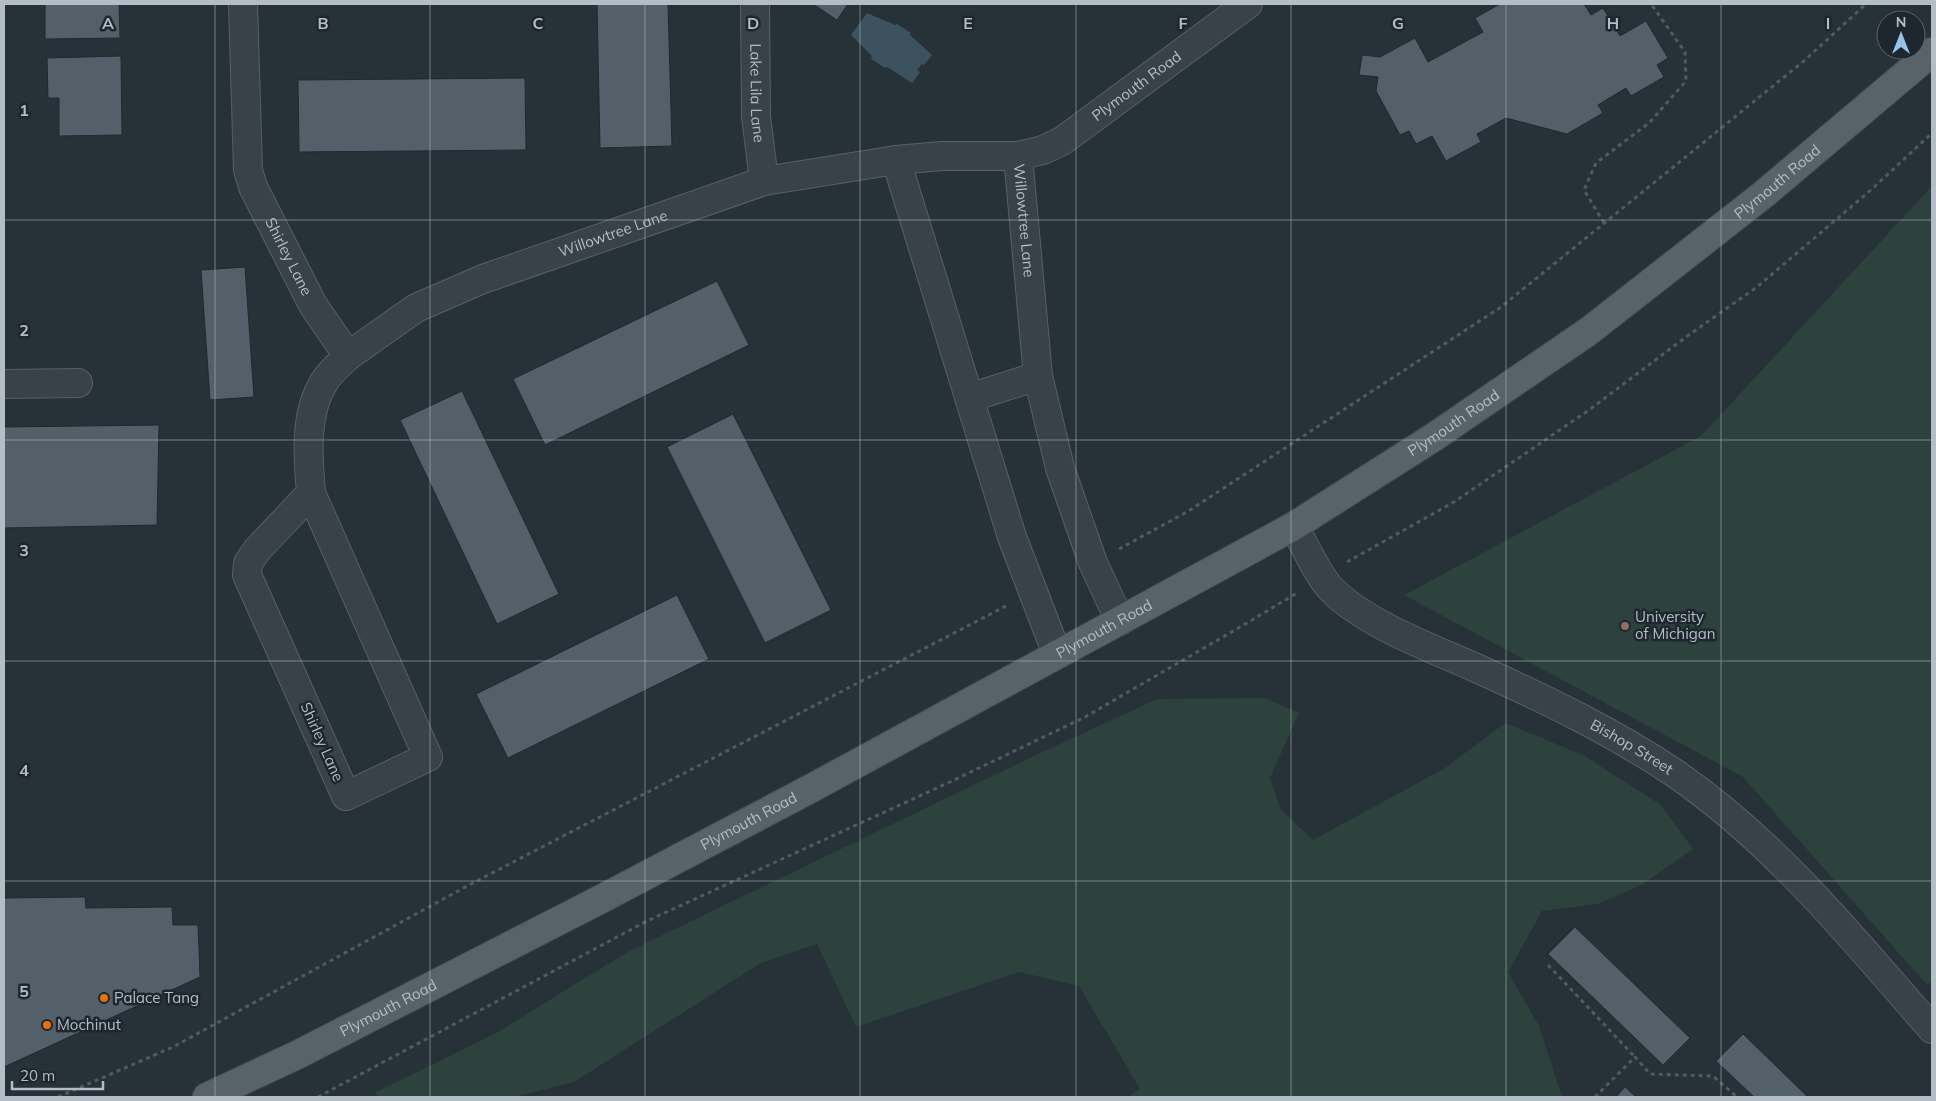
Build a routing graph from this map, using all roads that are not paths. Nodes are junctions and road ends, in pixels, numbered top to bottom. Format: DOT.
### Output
graph roads {
  1 [pos="243,4"];
  2 [pos="754,4"];
  3 [pos="1248,4"];
  4 [pos="1932,52"];
  5 [pos="1018,156"];
  6 [pos="896,160"];
  7 [pos="764,181"];
  8 [pos="348,356"];
  9 [pos="1038,376"];
  10 [pos="78,383"];
  11 [pos="4,384"];
  12 [pos="969,398"];
  13 [pos="311,493"];
  14 [pos="1294,526"];
  15 [pos="1120,621"];
  16 [pos="1057,654"];
  17 [pos="1932,1029"];
  18 [pos="207,1097"];
  1 -- 8 [label="street, Shirley Lane"];
  2 -- 7 [label="street, Lake Lila Lane"];
  3 -- 5 [label="street, Plymouth Road"];
  4 -- 14 [label="main road, Plymouth Road"];
  5 -- 6 [label="street, Willowtree Lane"];
  5 -- 9 [label="street, Willowtree Lane"];
  6 -- 7 [label="street, Willowtree Lane"];
  6 -- 12 [label="street"];
  7 -- 8 [label="street, Willowtree Lane"];
  8 -- 13 [label="street, Shirley Lane"];
  9 -- 12 [label="street"];
  9 -- 15 [label="street, Willowtree Lane"];
  10 -- 11 [label="street"];
  12 -- 16 [label="street"];
  13 -- 13 [label="street, Shirley Lane"];
  14 -- 15 [label="main road, Plymouth Road"];
  14 -- 17 [label="street, Bishop Street"];
  15 -- 16 [label="main road, Plymouth Road"];
  16 -- 18 [label="main road, Plymouth Road"];
}
